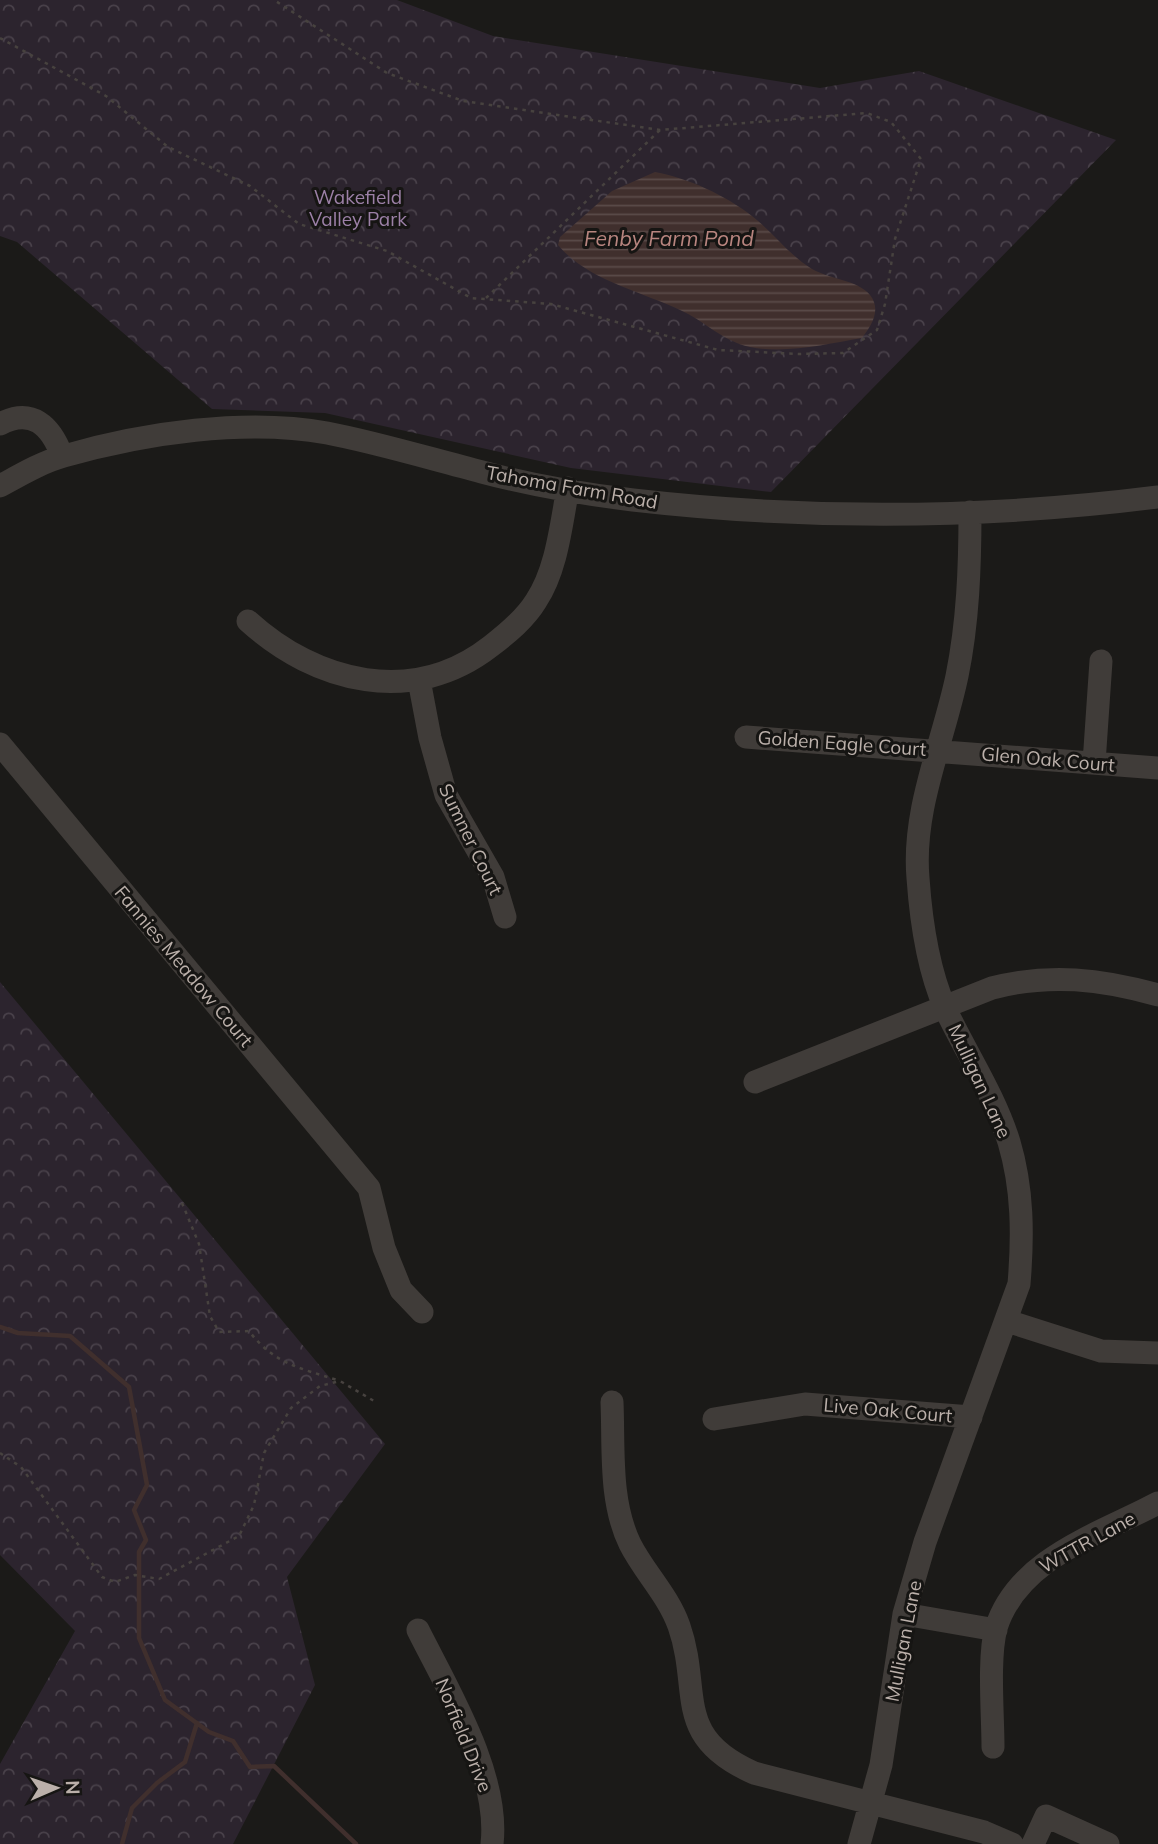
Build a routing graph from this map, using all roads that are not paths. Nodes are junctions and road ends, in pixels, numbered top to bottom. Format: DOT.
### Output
graph roads {
  1 [pos="0,424"];
  2 [pos="62,456"];
  3 [pos="0,486"];
  4 [pos="568,488"];
  5 [pos="1158,497"];
  6 [pos="970,512"];
  7 [pos="248,621"];
  8 [pos="1101,661"];
  9 [pos="419,680"];
  10 [pos="746,737"];
  11 [pos="0,744"];
  12 [pos="937,749"];
  13 [pos="1094,763"];
  14 [pos="1158,768"];
  15 [pos="505,917"];
  16 [pos="1158,995"];
  17 [pos="945,1007"];
  18 [pos="755,1082"];
  19 [pos="422,1312"];
  20 [pos="1007,1321"];
  21 [pos="1158,1353"];
  22 [pos="612,1402"];
  23 [pos="971,1417"];
  24 [pos="714,1419"];
  25 [pos="1158,1503"];
  26 [pos="904,1614"];
  27 [pos="418,1630"];
  28 [pos="996,1630"];
  29 [pos="993,1747"];
  30 [pos="871,1804"];
  31 [pos="492,1844"];
  32 [pos="859,1844"];
  33 [pos="1012,1844"];
  34 [pos="1033,1844"];
  35 [pos="1108,1844"];
  1 -- 2 [label="street"];
  2 -- 3 [label="street, Tahoma Farm Road"];
  2 -- 4 [label="street, Tahoma Farm Road"];
  4 -- 6 [label="street, Tahoma Farm Road"];
  4 -- 9 [label="street"];
  5 -- 6 [label="street, Tahoma Farm Road"];
  6 -- 12 [label="street, Mulligan Lane"];
  7 -- 9 [label="street"];
  8 -- 13 [label="street"];
  9 -- 15 [label="street, Sumner Court"];
  10 -- 12 [label="street, Golden Eagle Court"];
  11 -- 19 [label="street, Fannies Meadow Court"];
  12 -- 13 [label="street, Glen Oak Court"];
  12 -- 17 [label="street, Mulligan Lane"];
  13 -- 14 [label="street, Glen Oak Court"];
  16 -- 17 [label="street"];
  17 -- 18 [label="street"];
  17 -- 20 [label="street, Mulligan Lane"];
  20 -- 21 [label="street"];
  20 -- 23 [label="street, Mulligan Lane"];
  22 -- 30 [label="street"];
  23 -- 24 [label="street, Live Oak Court"];
  23 -- 26 [label="street, Mulligan Lane"];
  25 -- 28 [label="street, WTTR Lane"];
  26 -- 28 [label="street"];
  26 -- 30 [label="street, Mulligan Lane"];
  27 -- 31 [label="street, Norfield Drive"];
  28 -- 29 [label="street, WTTR Lane"];
  30 -- 32 [label="street, Mulligan Lane"];
  30 -- 33 [label="street"];
  34 -- 35 [label="street"];
}
